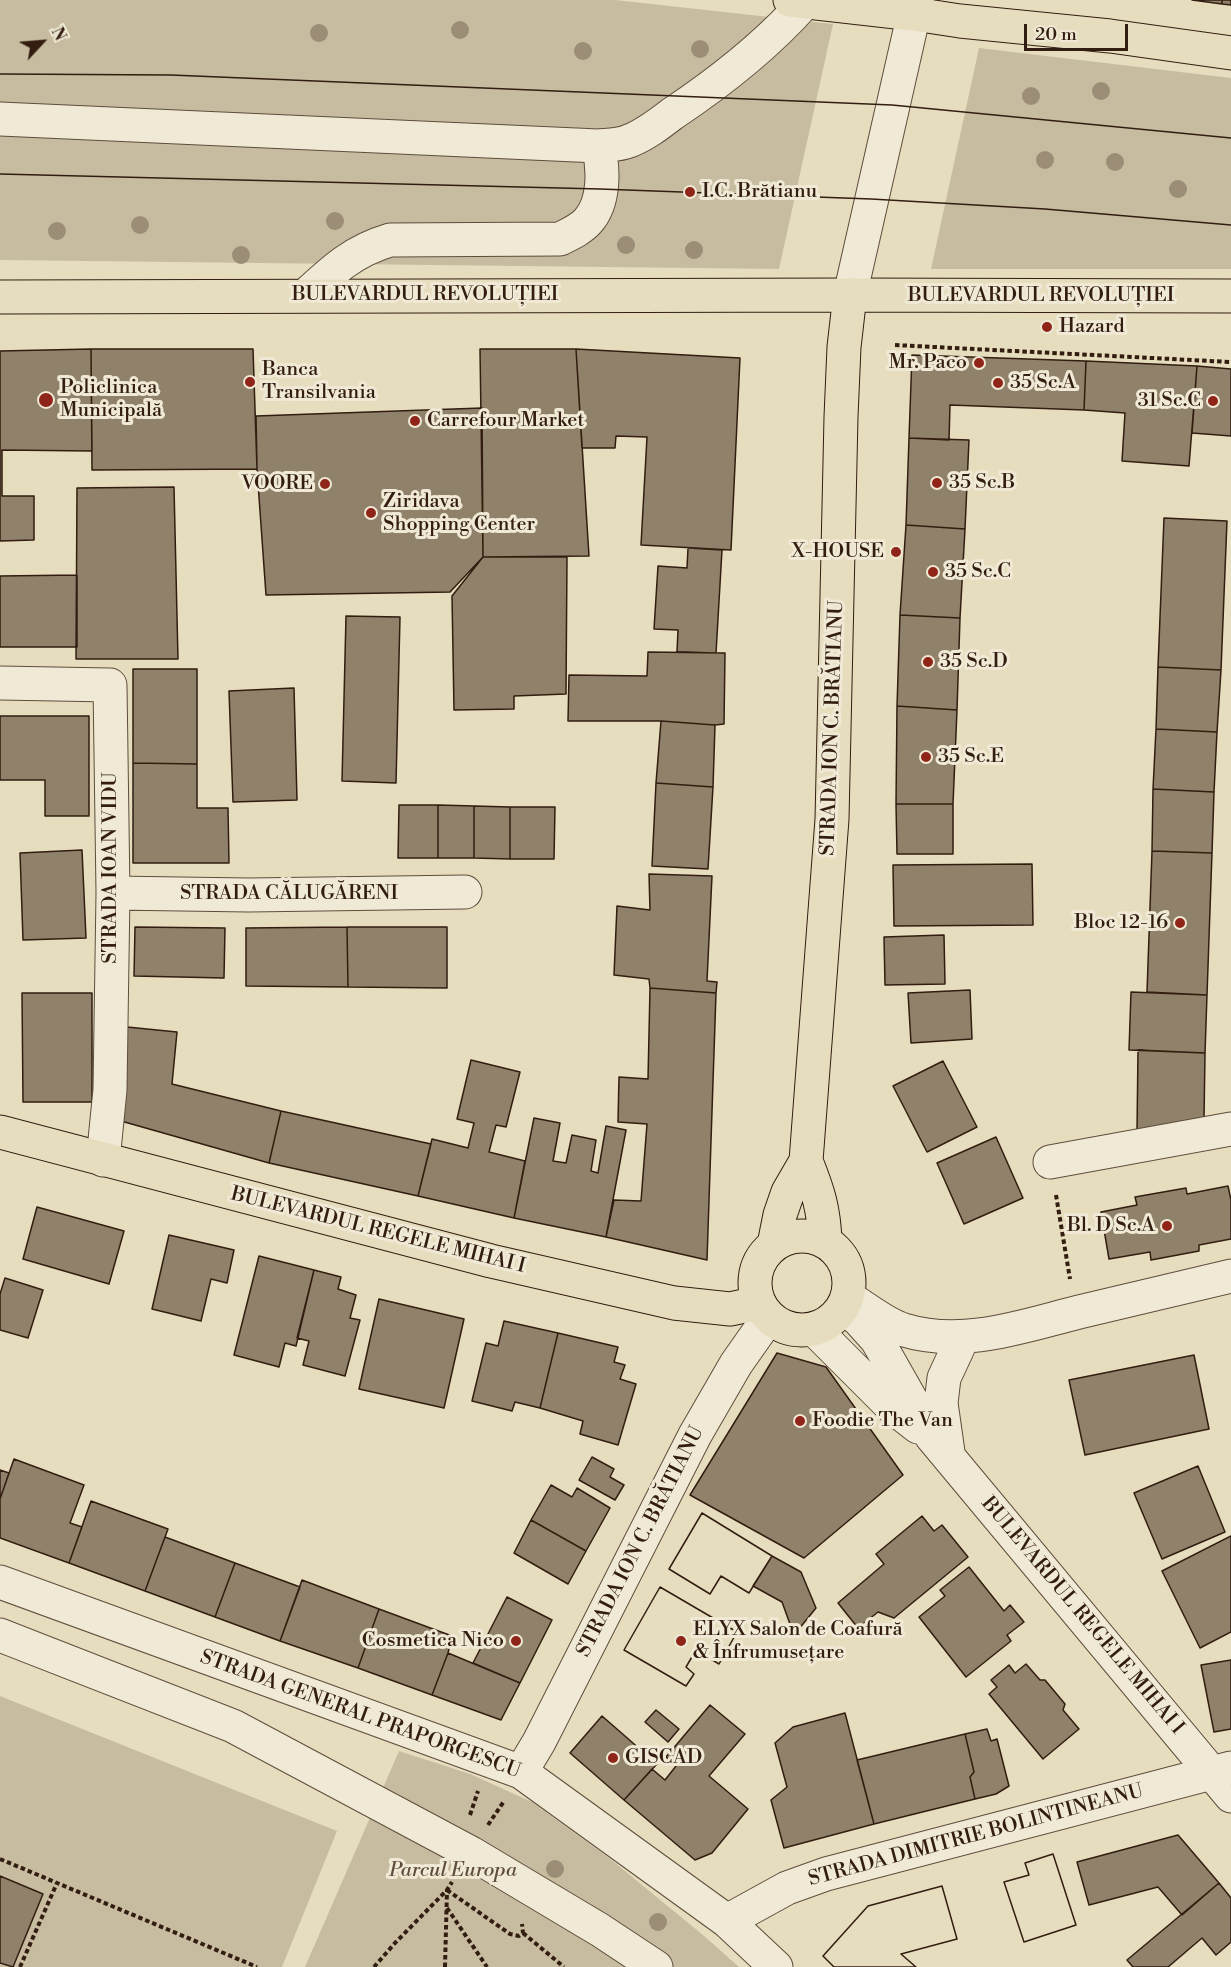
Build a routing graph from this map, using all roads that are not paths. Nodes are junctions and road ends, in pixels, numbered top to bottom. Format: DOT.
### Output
graph roads {
  1 [pos="798,1"];
  2 [pos="915,7"];
  3 [pos="1231,53"];
  4 [pos="0,119"];
  5 [pos="598,146"];
  6 [pos="850,295"];
  7 [pos="306,296"];
  8 [pos="1231,296"];
  9 [pos="0,297"];
  10 [pos="0,683"];
  11 [pos="465,892"];
  12 [pos="112,893"];
  13 [pos="1231,1130"];
  14 [pos="0,1132"];
  15 [pos="103,1160"];
  16 [pos="806,1161"];
  17 [pos="1050,1162"];
  18 [pos="825,1242"];
  19 [pos="774,1245"];
  20 [pos="1231,1276"];
  21 [pos="845,1302"];
  22 [pos="764,1310"];
  23 [pos="814,1329"];
  24 [pos="963,1337"];
  25 [pos="940,1447"];
  26 [pos="0,1582"];
  27 [pos="0,1635"];
  28 [pos="521,1772"];
  29 [pos="1225,1779"];
  30 [pos="727,1921"];
  31 [pos="656,1967"];
  32 [pos="776,1967"];
  1 -- 2 [label="main road"];
  1 -- 5 [label="street"];
  2 -- 3 [label="main road"];
  2 -- 6 [label="street"];
  4 -- 5 [label="street"];
  5 -- 7 [label="street"];
  6 -- 7 [label="main road, BULEVARDUL REVOLUȚIEI"];
  6 -- 8 [label="main road, BULEVARDUL REVOLUȚIEI"];
  6 -- 16 [label="main road, STRADA ION C. BRĂTIANU"];
  7 -- 9 [label="main road, BULEVARDUL REVOLUȚIEI"];
  10 -- 12 [label="street, STRADA IOAN VIDU"];
  11 -- 12 [label="street, STRADA CĂLUGĂRENI"];
  12 -- 15 [label="street, STRADA IOAN VIDU"];
  13 -- 17 [label="street"];
  14 -- 15 [label="main road, BULEVARDUL REGELE MIHAI I"];
  15 -- 22 [label="main road, BULEVARDUL REGELE MIHAI I"];
  16 -- 18 [label="main road, STRADA ION C. BRĂTIANU"];
  16 -- 19 [label="main road, STRADA ION C. BRĂTIANU"];
  18 -- 19 [label="main road"];
  18 -- 21 [label="main road"];
  19 -- 22 [label="main road"];
  20 -- 24 [label="street"];
  21 -- 23 [label="main road"];
  21 -- 24 [label="street"];
  21 -- 25 [label="street, BULEVARDUL REGELE MIHAI I"];
  22 -- 23 [label="main road"];
  22 -- 28 [label="street, STRADA ION C. BRĂTIANU"];
  23 -- 25 [label="street, BULEVARDUL REGELE MIHAI I"];
  24 -- 25 [label="street"];
  25 -- 29 [label="street, BULEVARDUL REGELE MIHAI I"];
  26 -- 28 [label="street, STRADA GENERAL PRAPORGESCU"];
  27 -- 31 [label="street"];
  28 -- 30 [label="street, STRADA GENERAL PRAPORGESCU"];
  29 -- 30 [label="street, STRADA DIMITRIE BOLINTINEANU"];
  30 -- 32 [label="street, STRADA GENERAL PRAPORGESCU"];
}
